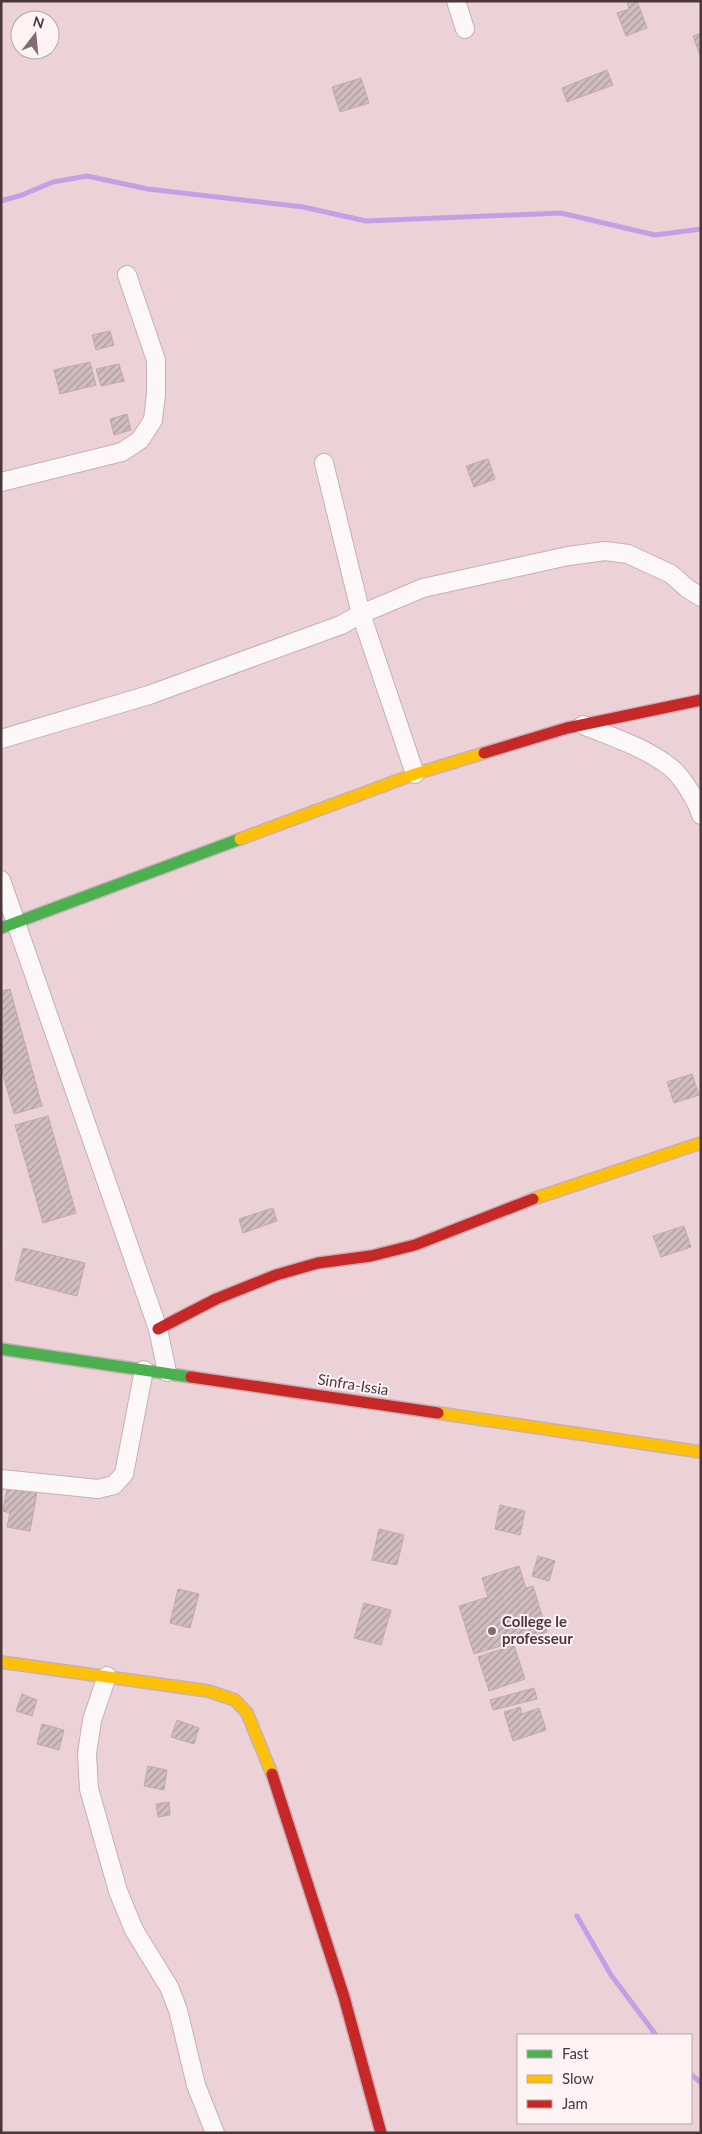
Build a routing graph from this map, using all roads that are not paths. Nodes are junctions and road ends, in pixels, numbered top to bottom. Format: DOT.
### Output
graph roads {
  1 [pos="456,1"];
  2 [pos="465,29"];
  3 [pos="127,276"];
  4 [pos="324,463"];
  5 [pos="1,482"];
  6 [pos="701,597"];
  7 [pos="361,614"];
  8 [pos="701,700"];
  9 [pos="583,725"];
  10 [pos="1,739"];
  11 [pos="415,774"];
  12 [pos="701,815"];
  13 [pos="1,880"];
  14 [pos="8,926"];
  15 [pos="701,1143"];
  16 [pos="158,1328"];
  17 [pos="1,1349"];
  18 [pos="144,1370"];
  19 [pos="167,1372"];
  20 [pos="701,1452"];
  21 [pos="1,1479"];
  22 [pos="1,1662"];
  23 [pos="107,1676"];
  24 [pos="215,2133"];
  25 [pos="381,2133"];
  1 -- 2 [label="street"];
  3 -- 5 [label="street"];
  4 -- 7 [label="street"];
  6 -- 7 [label="street"];
  7 -- 10 [label="street"];
  7 -- 11 [label="street"];
  8 -- 9 [label="street"];
  9 -- 11 [label="street"];
  9 -- 12 [label="street"];
  11 -- 14 [label="street"];
  13 -- 14 [label="street"];
  14 -- 16 [label="street"];
  15 -- 16 [label="street"];
  16 -- 19 [label="street"];
  17 -- 18 [label="street, Sinfra-Issia"];
  18 -- 19 [label="street, Sinfra-Issia"];
  18 -- 21 [label="street"];
  19 -- 20 [label="street, Sinfra-Issia"];
  22 -- 23 [label="street"];
  23 -- 24 [label="street"];
  23 -- 25 [label="street"];
}
